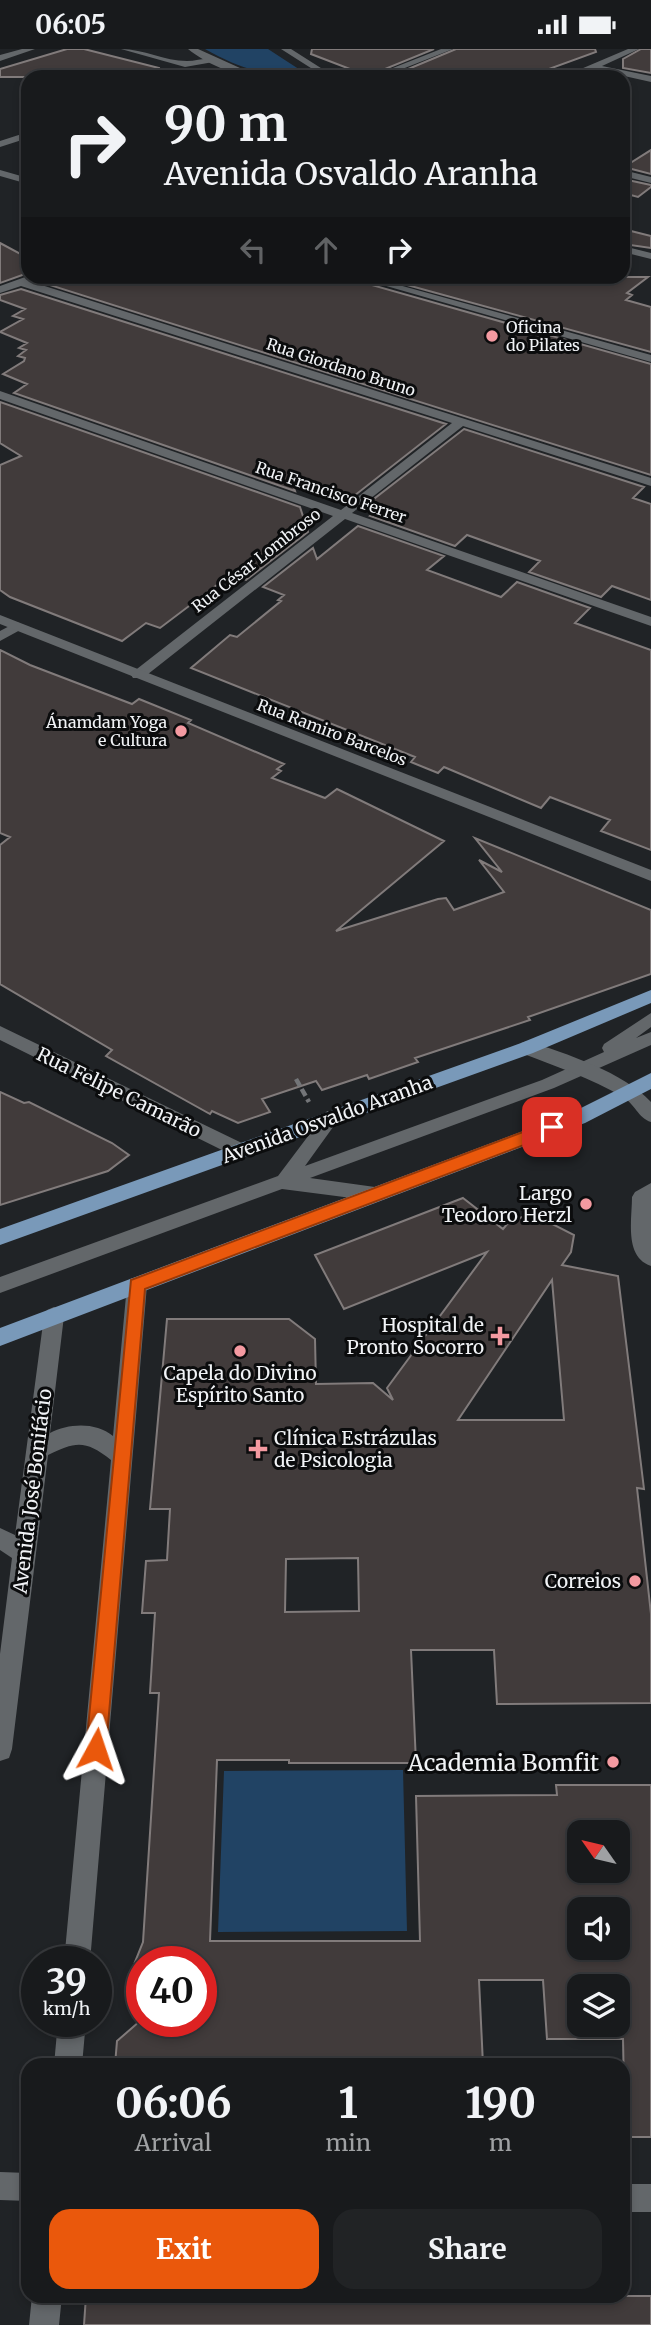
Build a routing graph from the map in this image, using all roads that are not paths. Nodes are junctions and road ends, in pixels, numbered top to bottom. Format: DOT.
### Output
graph roads {
  1 [pos="31,49"];
  2 [pos="125,49"];
  3 [pos="192,49"];
  4 [pos="449,49"];
  5 [pos="635,49"];
  6 [pos="289,50"];
  7 [pos="0,58"];
  8 [pos="219,63"];
  9 [pos="592,66"];
  10 [pos="225,70"];
  11 [pos="238,70"];
  12 [pos="320,70"];
  13 [pos="393,70"];
  14 [pos="583,70"];
  15 [pos="610,70"];
  16 [pos="630,74"];
  17 [pos="651,79"];
  18 [pos="21,137"];
  19 [pos="0,144"];
  20 [pos="630,168"];
  21 [pos="0,173"];
  22 [pos="651,173"];
  23 [pos="630,175"];
  24 [pos="21,179"];
  25 [pos="651,180"];
  26 [pos="630,251"];
  27 [pos="651,256"];
  28 [pos="21,282"];
  29 [pos="27,284"];
  30 [pos="385,284"];
  31 [pos="0,290"];
  32 [pos="651,359"];
  33 [pos="0,395"];
  34 [pos="461,422"];
  35 [pos="651,482"];
  36 [pos="343,514"];
  37 [pos="0,619"];
  38 [pos="651,622"];
  39 [pos="17,626"];
  40 [pos="0,637"];
  41 [pos="138,675"];
  42 [pos="651,876"];
  43 [pos="651,996"];
  44 [pos="651,1019"];
  45 [pos="651,1028"];
  46 [pos="0,1032"];
  47 [pos="651,1038"];
  48 [pos="527,1048"];
  49 [pos="582,1069"];
  50 [pos="651,1080"];
  51 [pos="632,1093"];
  52 [pos="651,1115"];
  53 [pos="333,1116"];
  54 [pos="239,1150"];
  55 [pos="283,1182"];
  56 [pos="651,1190"];
  57 [pos="375,1194"];
  58 [pos="0,1237"];
  59 [pos="651,1259"];
  60 [pos="0,1285"];
  61 [pos="137,1285"];
  62 [pos="54,1316"];
  63 [pos="0,1337"];
  64 [pos="39,1448"];
  65 [pos="123,1457"];
  66 [pos="0,1538"];
  67 [pos="24,1553"];
  68 [pos="0,1749"];
  69 [pos="78,1946"];
  70 [pos="71,2037"];
  71 [pos="69,2058"];
  72 [pos="0,2186"];
  73 [pos="21,2187"];
  74 [pos="630,2198"];
  75 [pos="651,2198"];
  76 [pos="46,2303"];
  77 [pos="44,2325"];
  1 -- 7 [label="street"];
  2 -- 8 [label="street"];
  3 -- 8 [label="main road"];
  4 -- 13 [label="street"];
  5 -- 9 [label="street"];
  6 -- 12 [label="street"];
  8 -- 10 [label="street"];
  8 -- 11 [label="street"];
  9 -- 14 [label="street"];
  9 -- 15 [label="street"];
  16 -- 17 [label="street"];
  18 -- 19 [label="street"];
  20 -- 22 [label="street"];
  21 -- 24 [label="street"];
  23 -- 25 [label="street"];
  26 -- 27 [label="street"];
  28 -- 31 [label="street"];
  29 -- 34 [label="street, Rua Giordano Bruno"];
  30 -- 32 [label="street"];
  33 -- 36 [label="street, Rua Francisco Ferrer"];
  34 -- 35 [label="street, Rua Giordano Bruno"];
  34 -- 36 [label="street, Rua César Lombroso"];
  36 -- 38 [label="street, Rua Francisco Ferrer"];
  36 -- 41 [label="street, Rua César Lombroso"];
  37 -- 39 [label="street, Rua Ramiro Barcelos"];
  39 -- 40 [label="street"];
  39 -- 41 [label="street, Rua Ramiro Barcelos"];
  41 -- 42 [label="street, Rua Ramiro Barcelos"];
  43 -- 48 [label="main road, Avenida Osvaldo Aranha"];
  44 -- 49 [label="lane"];
  45 -- 49 [label="lane"];
  46 -- 54 [label="street, Rua Felipe Camarão"];
  47 -- 49 [label="lane"];
  48 -- 49 [label="street"];
  48 -- 53 [label="main road, Avenida Osvaldo Aranha"];
  49 -- 51 [label="street"];
  49 -- 55 [label="lane"];
  50 -- 51 [label="main road"];
  51 -- 52 [label="street"];
  51 -- 57 [label="main road"];
  53 -- 54 [label="main road, Avenida Osvaldo Aranha"];
  53 -- 55 [label="lane"];
  54 -- 58 [label="main road, Avenida Osvaldo Aranha"];
  55 -- 57 [label="lane"];
  55 -- 60 [label="lane"];
  56 -- 59 [label="lane"];
  57 -- 61 [label="main road"];
  61 -- 62 [label="main road"];
  61 -- 65 [label="street"];
  62 -- 63 [label="main road"];
  62 -- 64 [label="street, Avenida José Bonifácio"];
  64 -- 65 [label="street"];
  64 -- 67 [label="street, Avenida José Bonifácio"];
  65 -- 69 [label="street"];
  66 -- 67 [label="street"];
  67 -- 68 [label="street, Avenida José Bonifácio"];
  70 -- 71 [label="street"];
  72 -- 73 [label="street"];
  74 -- 75 [label="street"];
  76 -- 77 [label="street"];
}
